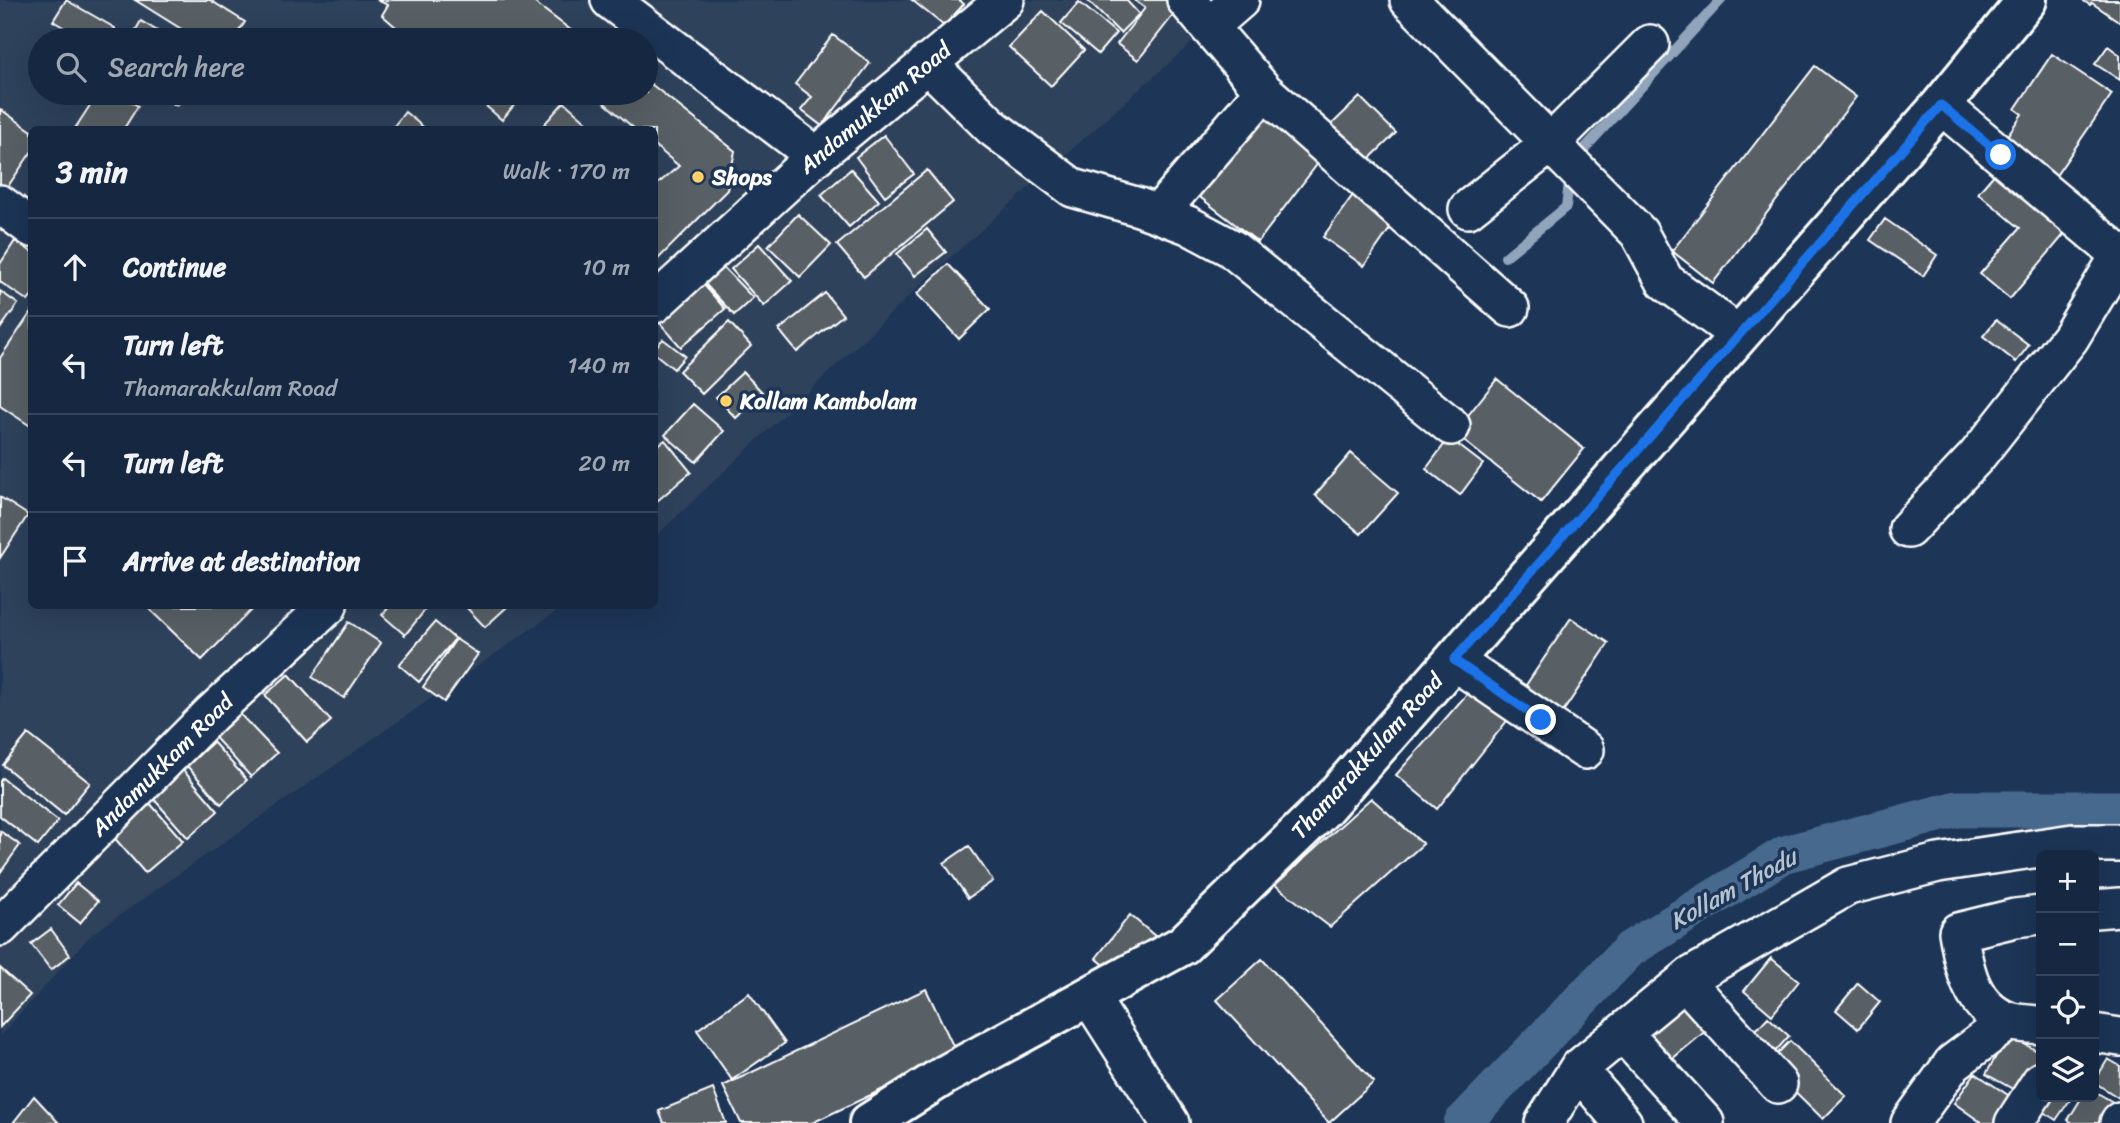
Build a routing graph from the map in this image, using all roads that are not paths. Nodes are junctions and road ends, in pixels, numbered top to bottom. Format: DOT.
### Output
graph roads {
  1 [pos="610,0"];
  2 [pos="1005,0"];
  3 [pos="1240,0"];
  4 [pos="1409,0"];
  5 [pos="2026,0"];
  6 [pos="1197,13"];
  7 [pos="647,28"];
  8 [pos="658,36"];
  9 [pos="1650,44"];
  10 [pos="927,63"];
  11 [pos="1264,91"];
  12 [pos="1941,105"];
  13 [pos="1551,142"];
  14 [pos="816,156"];
  15 [pos="0,204"];
  16 [pos="1468,209"];
  17 [pos="1158,214"];
  18 [pos="28,225"];
  19 [pos="658,300"];
  20 [pos="1510,308"];
  21 [pos="1724,324"];
  22 [pos="1451,426"];
  23 [pos="1909,528"];
  24 [pos="324,609"];
  25 [pos="1454,660"];
  26 [pos="1585,750"];
  27 [pos="2120,843"];
  28 [pos="2120,907"];
  29 [pos="2099,909"];
  30 [pos="2036,916"];
  31 [pos="0,927"];
  32 [pos="1686,982"];
  33 [pos="1090,996"];
  34 [pos="2025,1023"];
  35 [pos="1623,1033"];
  36 [pos="2099,1034"];
  37 [pos="2120,1037"];
  38 [pos="1578,1069"];
  39 [pos="1778,1084"];
  40 [pos="2036,1089"];
  41 [pos="869,1123"];
  42 [pos="1170,1123"];
  43 [pos="1544,1123"];
  44 [pos="1623,1123"];
  45 [pos="1705,1123"];
  46 [pos="1910,1123"];
  47 [pos="2014,1123"];
  1 -- 7 [label="street"];
  2 -- 10 [label="street, Andamukkam Road"];
  3 -- 6 [label="street"];
  4 -- 13 [label="street"];
  5 -- 12 [label="main road, Thamarakkulam Road"];
  6 -- 11 [label="street"];
  8 -- 14 [label="street"];
  9 -- 13 [label="street"];
  10 -- 14 [label="street, Andamukkam Road"];
  10 -- 17 [label="street"];
  11 -- 17 [label="street"];
  11 -- 20 [label="street"];
  12 -- 23 [label="street"];
  12 -- 25 [label="main road, Thamarakkulam Road"];
  13 -- 16 [label="street"];
  13 -- 21 [label="street"];
  14 -- 19 [label="street, Andamukkam Road"];
  15 -- 18 [label="street"];
  17 -- 22 [label="street"];
  24 -- 31 [label="street, Andamukkam Road"];
  25 -- 26 [label="street"];
  25 -- 33 [label="main road, Thamarakkulam Road"];
  27 -- 32 [label="street"];
  28 -- 29 [label="street"];
  30 -- 34 [label="street"];
  32 -- 35 [label="street"];
  32 -- 39 [label="street"];
  33 -- 41 [label="main road, Thamarakkulam Road"];
  33 -- 42 [label="street"];
  34 -- 46 [label="street"];
  35 -- 38 [label="street"];
  35 -- 45 [label="street"];
  36 -- 37 [label="street"];
  38 -- 43 [label="street"];
  38 -- 44 [label="street"];
  40 -- 47 [label="street"];
}
